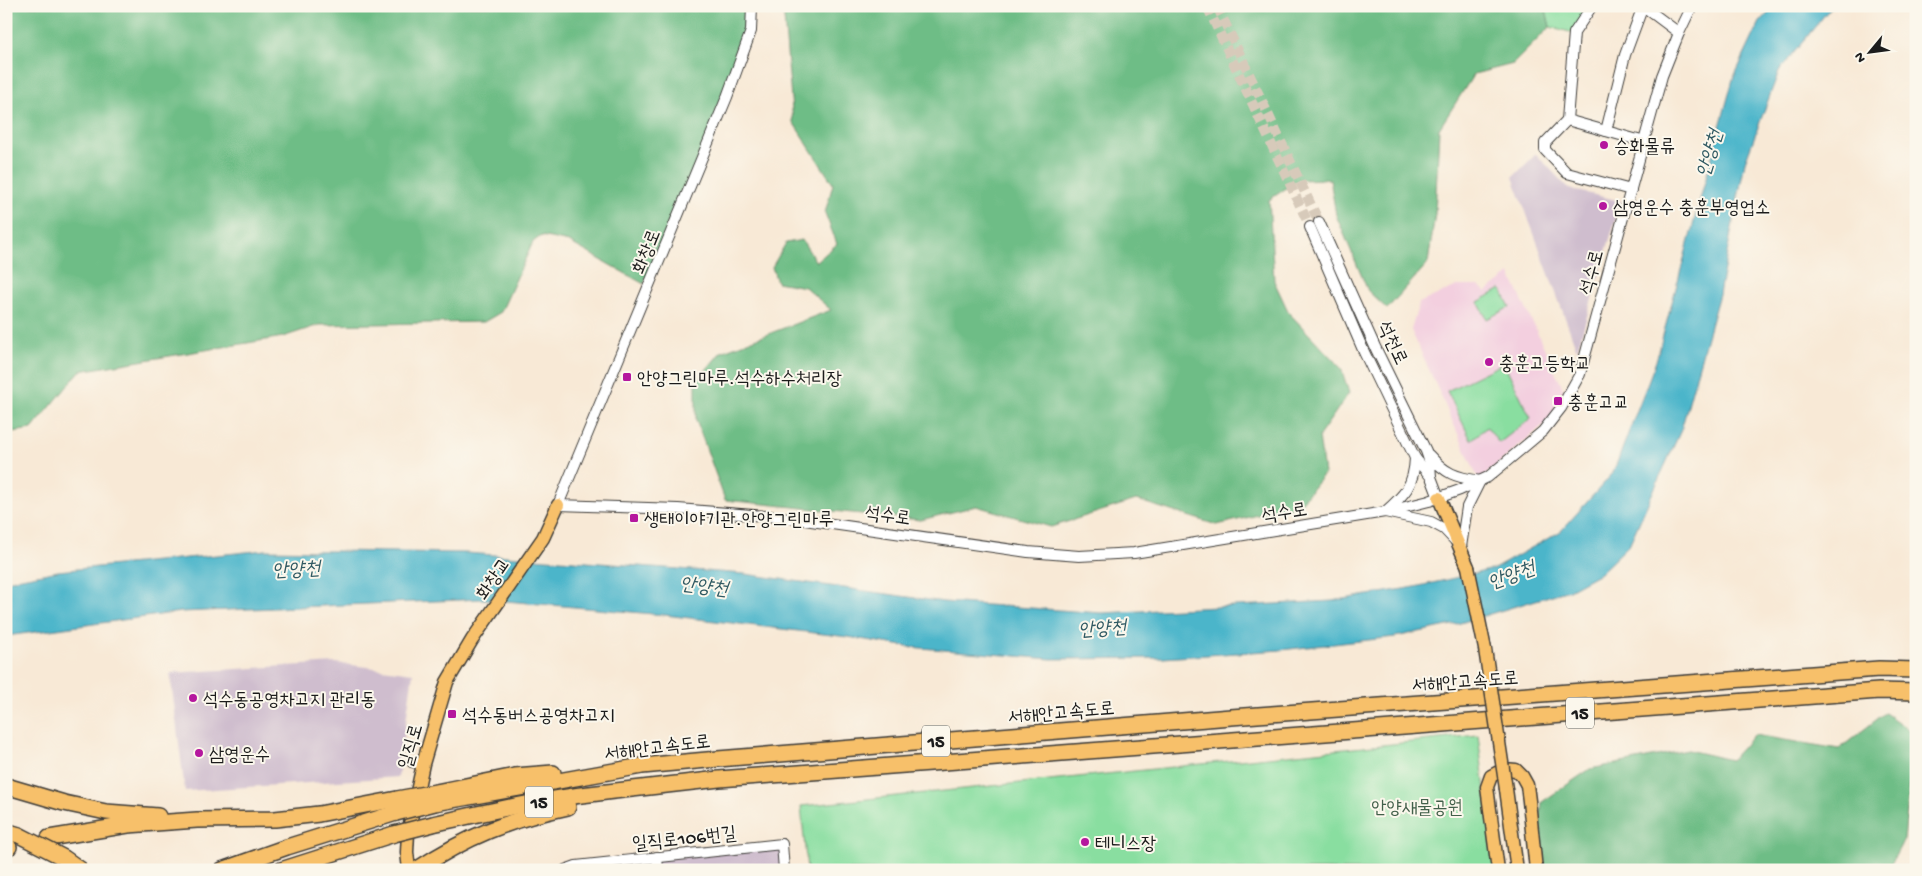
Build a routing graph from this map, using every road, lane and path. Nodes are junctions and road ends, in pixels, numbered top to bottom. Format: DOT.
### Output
graph roads {
  1 [pos="752,6"];
  2 [pos="1592,6"];
  3 [pos="1643,6"];
  4 [pos="1692,6"];
  5 [pos="1679,33"];
  6 [pos="1567,120"];
  7 [pos="1606,131"];
  8 [pos="1645,142"];
  9 [pos="1631,190"];
  10 [pos="1426,451"];
  11 [pos="1415,458"];
  12 [pos="1431,477"];
  13 [pos="1480,481"];
  14 [pos="1440,498"];
  15 [pos="558,505"];
  16 [pos="1385,512"];
  17 [pos="1461,547"];
  18 [pos="472,640"];
  19 [pos="1916,670"];
  20 [pos="1916,692"];
  21 [pos="6,786"];
  22 [pos="647,788"];
  23 [pos="397,806"];
  24 [pos="197,820"];
  25 [pos="13,833"];
  26 [pos="49,838"];
  27 [pos="657,857"];
  28 [pos="81,870"];
  29 [pos="222,870"];
  30 [pos="280,870"];
  31 [pos="409,870"];
  32 [pos="416,870"];
  33 [pos="565,870"];
  34 [pos="658,870"];
  35 [pos="784,870"];
  36 [pos="1498,870"];
  37 [pos="1517,870"];
  38 [pos="1536,870"];
  1 -- 15 [label="street, 화창로"];
  2 -- 6 [label="street"];
  3 -- 5 [label="street"];
  3 -- 7 [label="street"];
  4 -- 5 [label="street, 석수로"];
  5 -- 8 [label="street, 석수로"];
  6 -- 7 [label="street"];
  6 -- 9 [label="street"];
  7 -- 8 [label="street"];
  8 -- 9 [label="street, 석수로"];
  9 -- 13 [label="street, 석수로"];
  10 -- 11 [label="street, 석천로"];
  10 -- 12 [label="street, 석천로"];
  10 -- 13 [label="street"];
  11 -- 12 [label="street, 석천로"];
  11 -- 16 [label="street"];
  12 -- 14 [label="street, 석천로"];
  13 -- 14 [label="street, 석수로"];
  13 -- 17 [label="street"];
  14 -- 16 [label="street, 석수로"];
  14 -- 17 [label="main road, 석천로"];
  15 -- 16 [label="street, 석수로"];
  15 -- 18 [label="main road, 화창교"];
  16 -- 17 [label="street"];
  17 -- 37 [label="main road, 석천로, bridge"];
  18 -- 31 [label="main road, 일직로"];
  19 -- 23 [label="highway, 서해안고속도로 / 15, bridge"];
  20 -- 22 [label="highway, 서해안고속도로 / 15"];
  21 -- 24 [label="highway"];
  22 -- 30 [label="highway, 서해안고속도로 / 15, bridge"];
  22 -- 32 [label="highway"];
  23 -- 24 [label="highway"];
  23 -- 29 [label="highway, 서해안고속도로 / 15"];
  24 -- 26 [label="highway"];
  25 -- 28 [label="highway, bridge"];
  27 -- 33 [label="street, 일직로106번길"];
  27 -- 34 [label="street"];
  27 -- 35 [label="street, 일직로106번길"];
  36 -- 38 [label="main road"];
}
